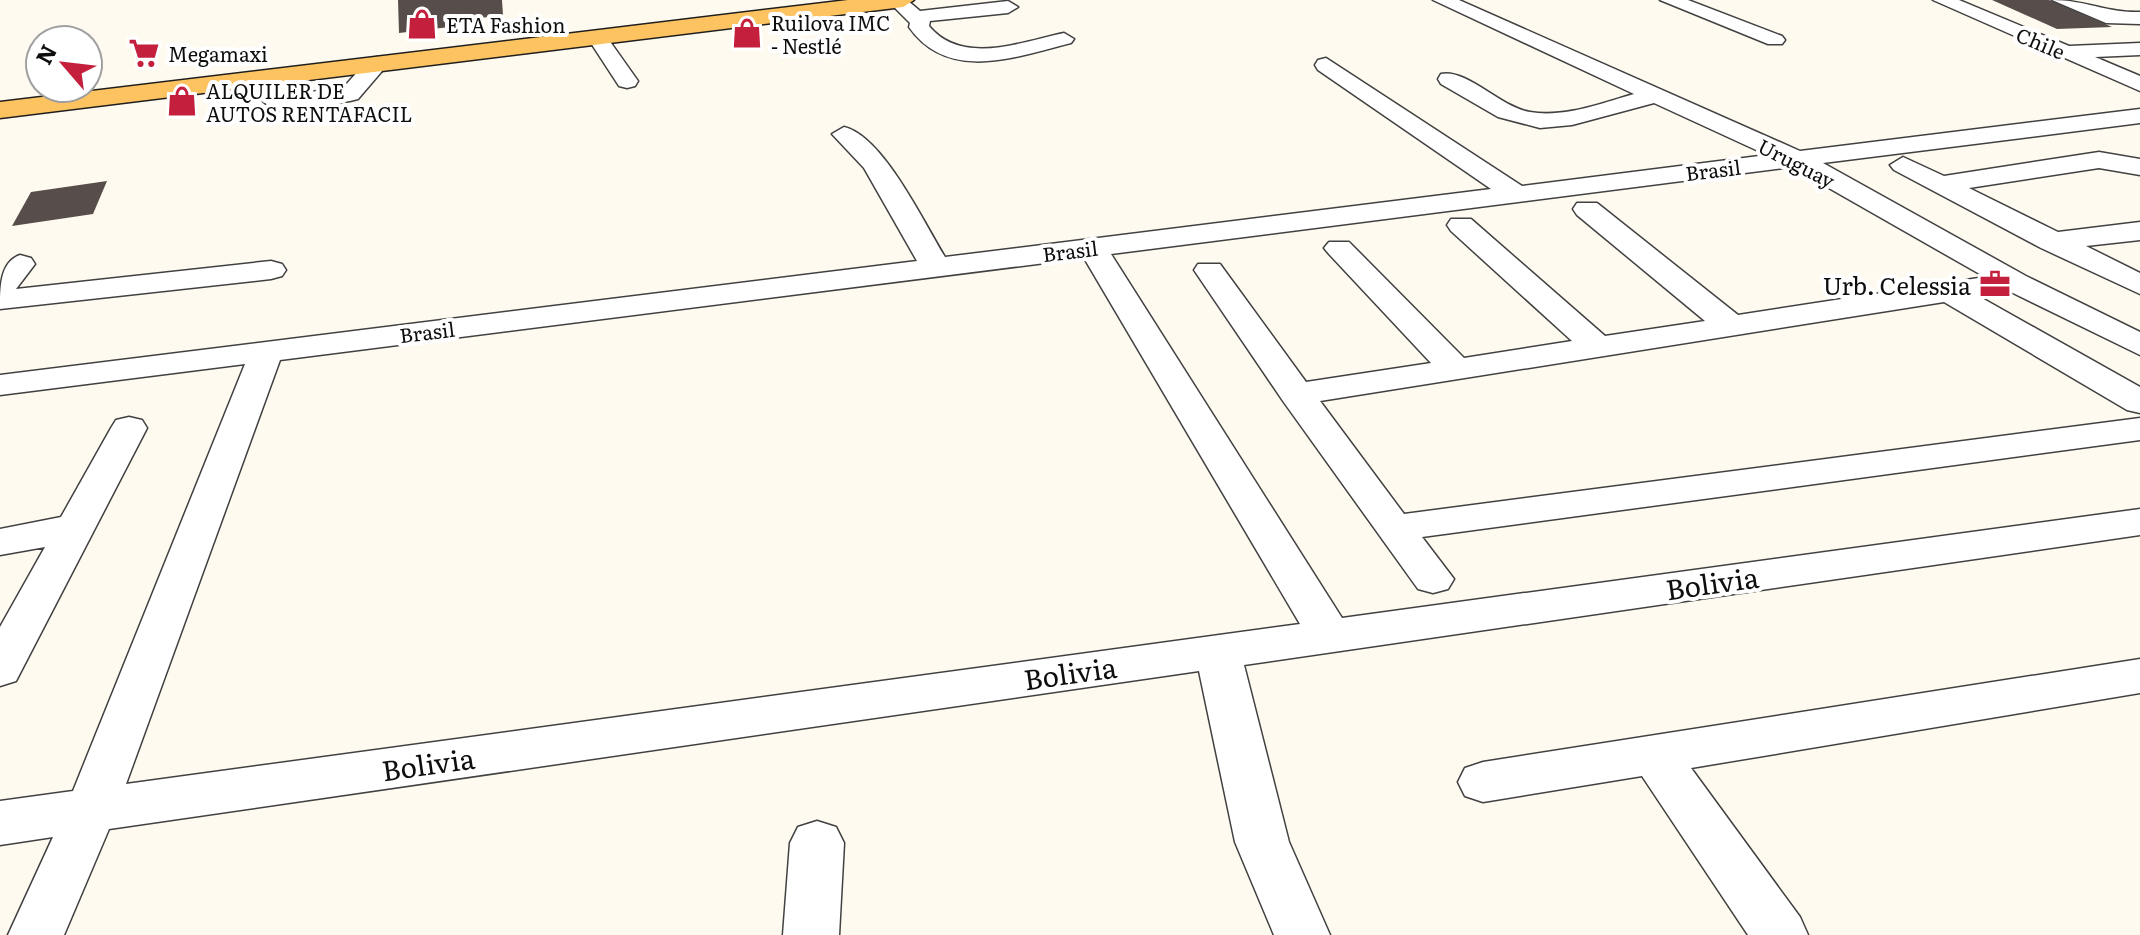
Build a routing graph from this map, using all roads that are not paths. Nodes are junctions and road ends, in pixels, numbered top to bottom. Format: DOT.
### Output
graph roads {
  1 [pos="794,0"];
  2 [pos="807,0"];
  3 [pos="1443,0"];
  4 [pos="1670,0"];
  5 [pos="1943,0"];
  6 [pos="2062,0"];
  7 [pos="905,6"];
  8 [pos="1008,7"];
  9 [pos="2140,18"];
  10 [pos="675,27"];
  11 [pos="597,37"];
  12 [pos="1064,39"];
  13 [pos="1775,40"];
  14 [pos="2140,49"];
  15 [pos="2064,52"];
  16 [pos="1326,65"];
  17 [pos="2140,67"];
  18 [pos="2104,69"];
  19 [pos="1449,79"];
  20 [pos="104,81"];
  21 [pos="627,81"];
  22 [pos="2140,84"];
  23 [pos="24,91"];
  24 [pos="0,94"];
  25 [pos="1655,96"];
  26 [pos="0,110"];
  27 [pos="2140,116"];
  28 [pos="844,134"];
  29 [pos="1796,159"];
  30 [pos="1903,165"];
  31 [pos="2140,167"];
  32 [pos="1942,184"];
  33 [pos="1516,194"];
  34 [pos="1587,209"];
  35 [pos="1461,225"];
  36 [pos="2140,231"];
  37 [pos="2051,242"];
  38 [pos="1092,247"];
  39 [pos="1339,248"];
  40 [pos="168,255"];
  41 [pos="20,264"];
  42 [pos="936,267"];
  43 [pos="271,270"];
  44 [pos="1209,270"];
  45 [pos="2015,282"];
  46 [pos="150,283"];
  47 [pos="2140,285"];
  48 [pos="0,289"];
  49 [pos="1949,292"];
  50 [pos="0,300"];
  51 [pos="1731,326"];
  52 [pos="2140,345"];
  53 [pos="1598,347"];
  54 [pos="267,351"];
  55 [pos="1456,369"];
  56 [pos="7,392"];
  57 [pos="1295,394"];
  58 [pos="2140,402"];
  59 [pos="129,428"];
  60 [pos="2140,429"];
  61 [pos="2140,522"];
  62 [pos="74,528"];
  63 [pos="1393,528"];
  64 [pos="0,542"];
  65 [pos="1433,579"];
  66 [pos="1330,636"];
  67 [pos="1218,652"];
  68 [pos="0,669"];
  69 [pos="2131,687"];
  70 [pos="1656,757"];
  71 [pos="1483,782"];
  72 [pos="91,810"];
  73 [pos="0,823"];
  74 [pos="817,843"];
  75 [pos="36,935"];
  76 [pos="811,935"];
  77 [pos="1302,935"];
  78 [pos="1780,935"];
  1 -- 20 [label="main road"];
  2 -- 10 [label="main road"];
  3 -- 25 [label="street, Uruguay"];
  4 -- 13 [label="street"];
  5 -- 15 [label="street, Chile"];
  6 -- 9 [label="street"];
  7 -- 8 [label="street"];
  7 -- 10 [label="main road"];
  7 -- 12 [label="street"];
  10 -- 11 [label="main road"];
  11 -- 21 [label="street"];
  11 -- 26 [label="main road"];
  14 -- 15 [label="street"];
  15 -- 18 [label="street, Chile"];
  16 -- 33 [label="street"];
  17 -- 18 [label="street"];
  18 -- 22 [label="street, Chile"];
  19 -- 25 [label="street"];
  23 -- 24 [label="main road"];
  25 -- 29 [label="street, Uruguay"];
  27 -- 29 [label="street, Brasil"];
  28 -- 42 [label="street"];
  29 -- 33 [label="street, Brasil"];
  29 -- 45 [label="street, Uruguay"];
  30 -- 32 [label="street"];
  31 -- 32 [label="street"];
  32 -- 37 [label="street"];
  33 -- 38 [label="street, Brasil"];
  34 -- 51 [label="street"];
  35 -- 53 [label="street"];
  36 -- 37 [label="street"];
  37 -- 47 [label="street"];
  38 -- 42 [label="street, Brasil"];
  38 -- 66 [label="street"];
  39 -- 55 [label="street"];
  40 -- 46 [label="street"];
  41 -- 48 [label="street"];
  42 -- 54 [label="street, Brasil"];
  43 -- 46 [label="street"];
  44 -- 57 [label="street"];
  45 -- 49 [label="street"];
  45 -- 52 [label="street, Uruguay"];
  46 -- 50 [label="street"];
  49 -- 51 [label="street"];
  49 -- 58 [label="street"];
  51 -- 53 [label="street"];
  53 -- 55 [label="street"];
  54 -- 56 [label="street, Brasil"];
  54 -- 72 [label="street"];
  55 -- 57 [label="street"];
  57 -- 63 [label="street"];
  59 -- 62 [label="street"];
  60 -- 63 [label="street"];
  61 -- 66 [label="street, Bolivia"];
  62 -- 64 [label="street"];
  62 -- 68 [label="street"];
  63 -- 65 [label="street"];
  66 -- 67 [label="street, Bolivia"];
  67 -- 72 [label="street, Bolivia"];
  67 -- 77 [label="street"];
  69 -- 70 [label="street"];
  70 -- 71 [label="street"];
  70 -- 78 [label="street"];
  72 -- 73 [label="street, Bolivia"];
  72 -- 75 [label="street"];
  74 -- 76 [label="street"];
}
